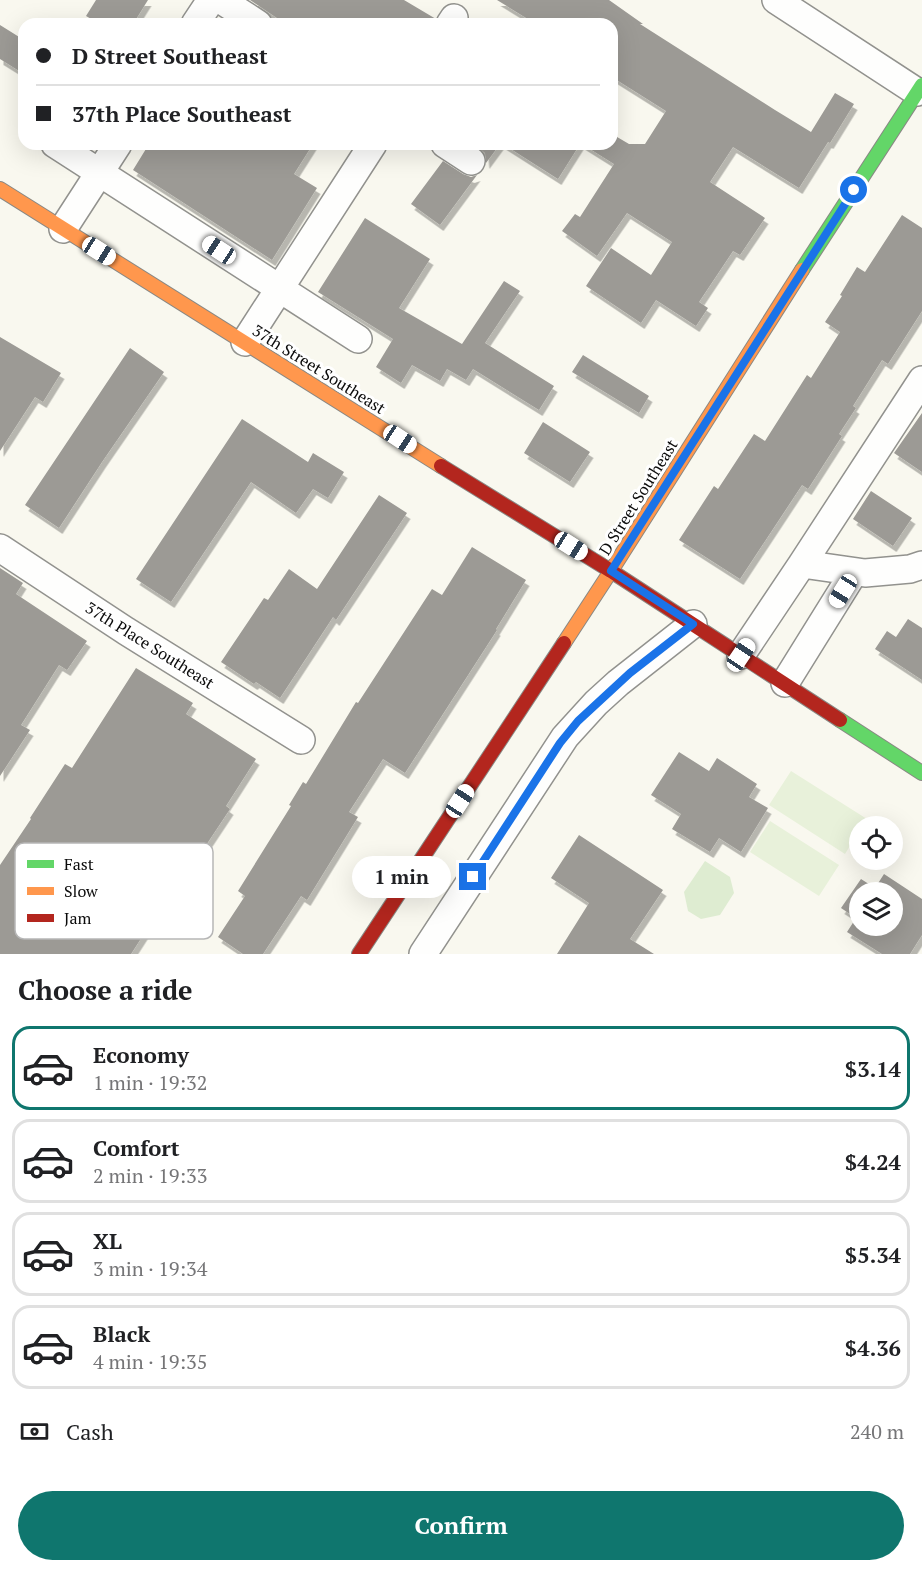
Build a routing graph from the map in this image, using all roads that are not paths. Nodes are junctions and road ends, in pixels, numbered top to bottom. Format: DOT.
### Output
graph roads {
  1 [pos="211,0"];
  2 [pos="221,0"];
  3 [pos="776,0"];
  4 [pos="199,18"];
  5 [pos="249,18"];
  6 [pos="920,88"];
  7 [pos="64,150"];
  8 [pos="114,150"];
  9 [pos="369,150"];
  10 [pos="454,150"];
  11 [pos="471,161"];
  12 [pos="99,173"];
  13 [pos="0,189"];
  14 [pos="63,229"];
  15 [pos="279,289"];
  16 [pos="358,339"];
  17 [pos="245,342"];
  18 [pos="922,380"];
  19 [pos="0,548"];
  20 [pos="802,564"];
  21 [pos="922,565"];
  22 [pos="611,571"];
  23 [pos="854,572"];
  24 [pos="693,624"];
  25 [pos="741,655"];
  26 [pos="784,683"];
  27 [pos="301,740"];
  28 [pos="922,773"];
  29 [pos="359,954"];
  30 [pos="423,954"];
  1 -- 4 [label="street"];
  2 -- 5 [label="street"];
  3 -- 6 [label="street"];
  6 -- 22 [label="street, D Street Southeast"];
  7 -- 12 [label="street"];
  8 -- 12 [label="street"];
  9 -- 15 [label="street"];
  10 -- 11 [label="street"];
  12 -- 14 [label="street"];
  12 -- 15 [label="street"];
  13 -- 14 [label="street, 37th Street Southeast"];
  14 -- 17 [label="street, 37th Street Southeast"];
  15 -- 16 [label="street"];
  15 -- 17 [label="street"];
  17 -- 22 [label="street, 37th Street Southeast"];
  18 -- 20 [label="street"];
  19 -- 27 [label="street, 37th Place Southeast"];
  20 -- 23 [label="street"];
  20 -- 25 [label="street"];
  21 -- 23 [label="street"];
  22 -- 24 [label="street, 37th Street Southeast"];
  22 -- 29 [label="street, D Street Southeast"];
  23 -- 26 [label="street"];
  24 -- 25 [label="street, 37th Street Southeast"];
  24 -- 30 [label="street"];
  25 -- 26 [label="street, 37th Street Southeast"];
  26 -- 28 [label="street, 37th Street Southeast"];
}
